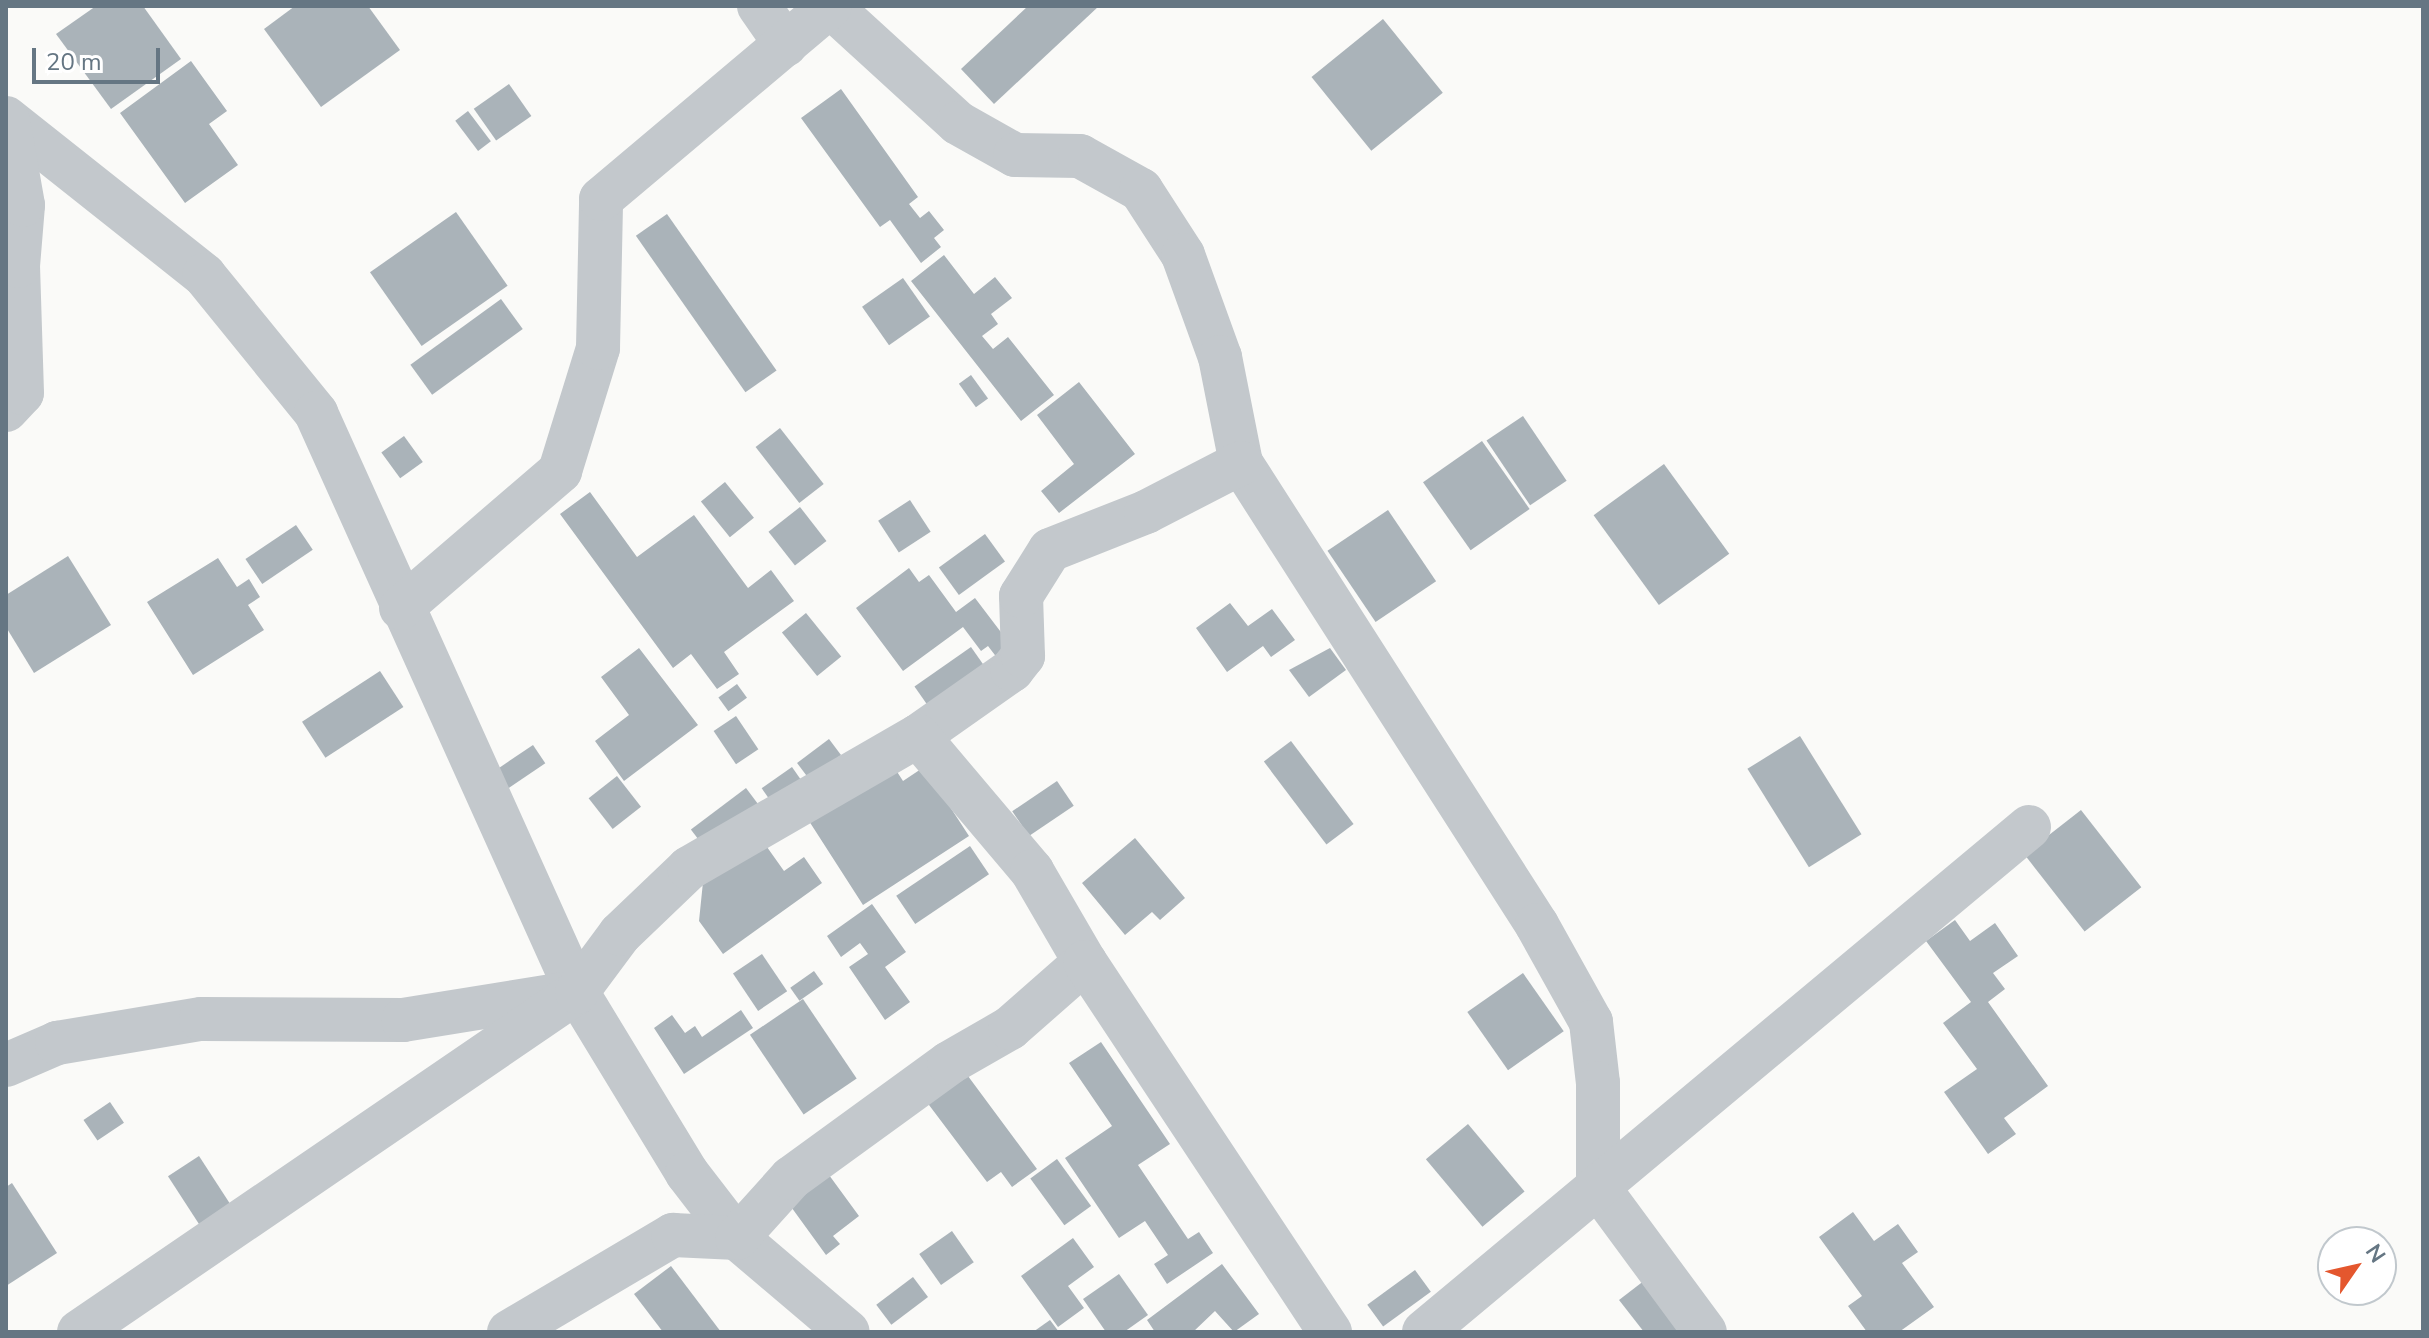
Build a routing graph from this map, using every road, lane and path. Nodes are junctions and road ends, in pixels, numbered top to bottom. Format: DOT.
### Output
graph roads {
  1 [pos="759,6"];
  2 [pos="830,6"];
  3 [pos="786,45"];
  4 [pos="7,119"];
  5 [pos="6,410"];
  6 [pos="1241,463"];
  7 [pos="401,608"];
  8 [pos="918,736"];
  9 [pos="2029,827"];
  10 [pos="1085,962"];
  11 [pos="577,992"];
  12 [pos="6,1065"];
  13 [pos="1598,1187"];
  14 [pos="737,1238"];
  15 [pos="79,1332"];
  16 [pos="509,1332"];
  17 [pos="848,1332"];
  18 [pos="1330,1332"];
  19 [pos="1424,1332"];
  20 [pos="1705,1332"];
  1 -- 3 [label="street"];
  2 -- 3 [label="street"];
  2 -- 6 [label="street"];
  3 -- 7 [label="street"];
  4 -- 5 [label="street"];
  4 -- 7 [label="street"];
  6 -- 8 [label="street"];
  6 -- 13 [label="street"];
  7 -- 11 [label="street"];
  8 -- 10 [label="street"];
  8 -- 11 [label="street"];
  9 -- 13 [label="street"];
  10 -- 14 [label="street"];
  10 -- 18 [label="street"];
  11 -- 12 [label="street"];
  11 -- 14 [label="street"];
  11 -- 15 [label="street"];
  13 -- 19 [label="street"];
  13 -- 20 [label="street"];
  14 -- 16 [label="street"];
  14 -- 17 [label="street"];
}
